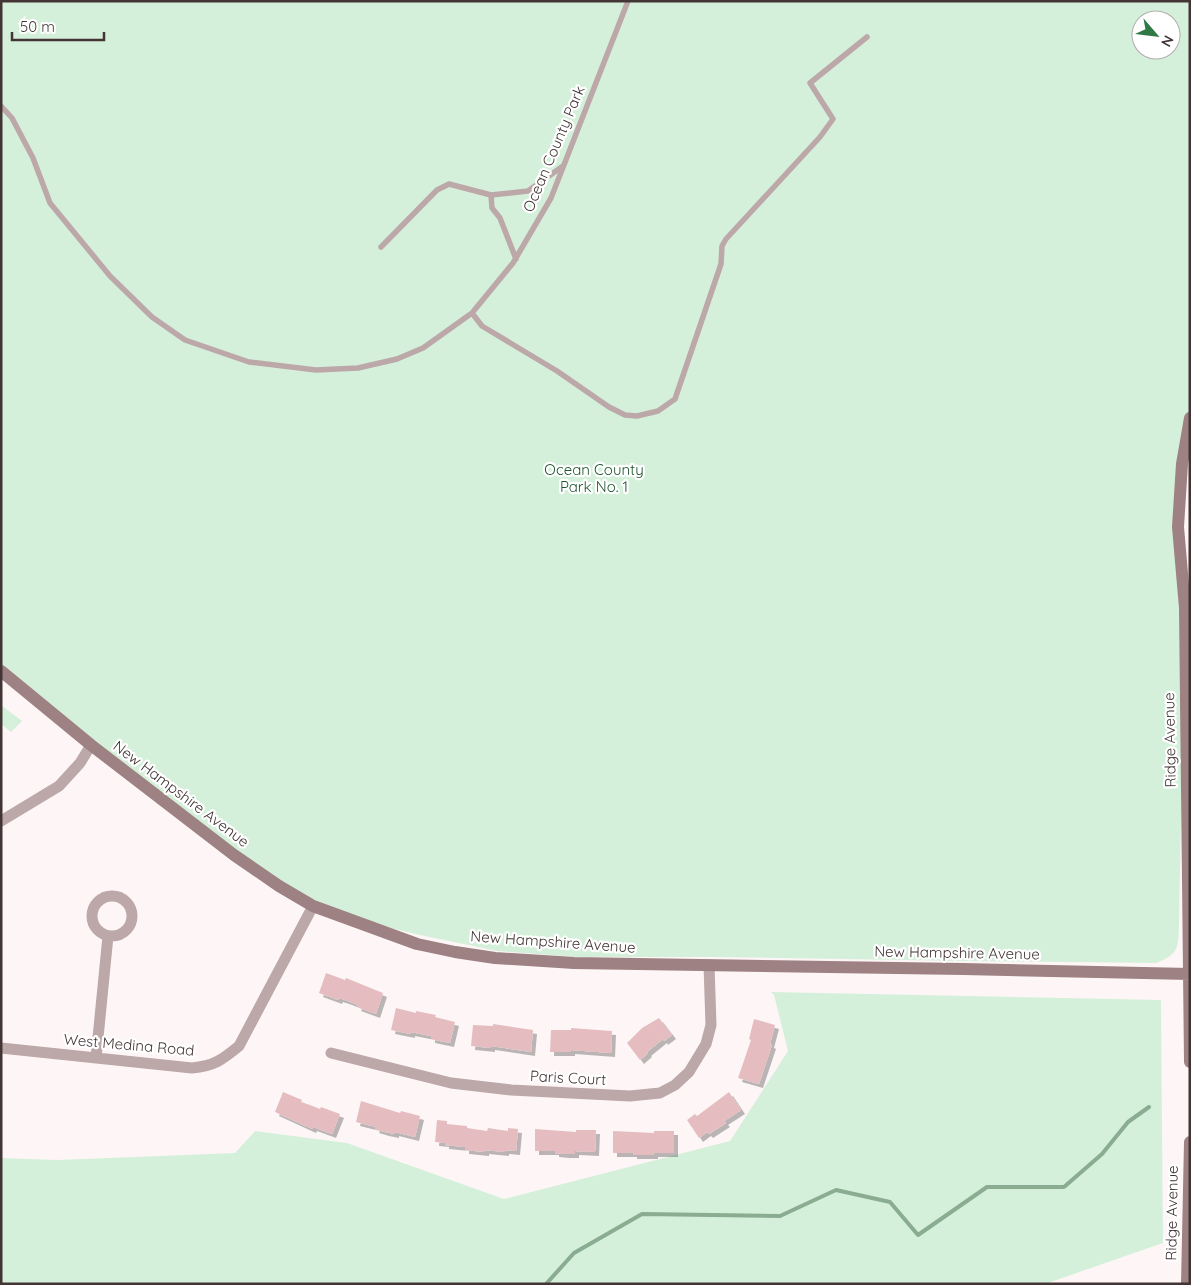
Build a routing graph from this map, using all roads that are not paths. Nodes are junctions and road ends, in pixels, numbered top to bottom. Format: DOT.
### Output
graph roads {
  1 [pos="628,1"];
  2 [pos="867,37"];
  3 [pos="1,106"];
  4 [pos="563,166"];
  5 [pos="491,195"];
  6 [pos="381,247"];
  7 [pos="516,259"];
  8 [pos="472,314"];
  9 [pos="1190,418"];
  10 [pos="1,670"];
  11 [pos="91,745"];
  12 [pos="1,821"];
  13 [pos="313,906"];
  14 [pos="108,936"];
  15 [pos="709,965"];
  16 [pos="1190,974"];
  17 [pos="1,1048"];
  18 [pos="331,1053"];
  19 [pos="96,1058"];
  20 [pos="1190,1062"];
  21 [pos="1190,1142"];
  22 [pos="1189,1206"];
  23 [pos="1188,1284"];
  1 -- 4 [label="lane, Ocean County Park"];
  2 -- 8 [label="lane"];
  3 -- 8 [label="lane, Ocean County Park"];
  4 -- 5 [label="lane"];
  4 -- 7 [label="lane, Ocean County Park"];
  5 -- 6 [label="lane"];
  5 -- 7 [label="lane"];
  7 -- 8 [label="lane, Ocean County Park"];
  9 -- 16 [label="main road, Ridge Avenue"];
  10 -- 11 [label="main road, New Hampshire Avenue"];
  11 -- 12 [label="street"];
  11 -- 13 [label="main road, New Hampshire Avenue"];
  13 -- 15 [label="main road, New Hampshire Avenue"];
  13 -- 19 [label="street, West Medina Road"];
  14 -- 19 [label="street"];
  15 -- 16 [label="main road, New Hampshire Avenue"];
  15 -- 18 [label="street, Paris Court"];
  16 -- 20 [label="main road, Ridge Avenue"];
  17 -- 19 [label="street, West Medina Road"];
  21 -- 22 [label="main road, Ridge Avenue"];
  22 -- 23 [label="main road, Ridge Avenue"];
}
